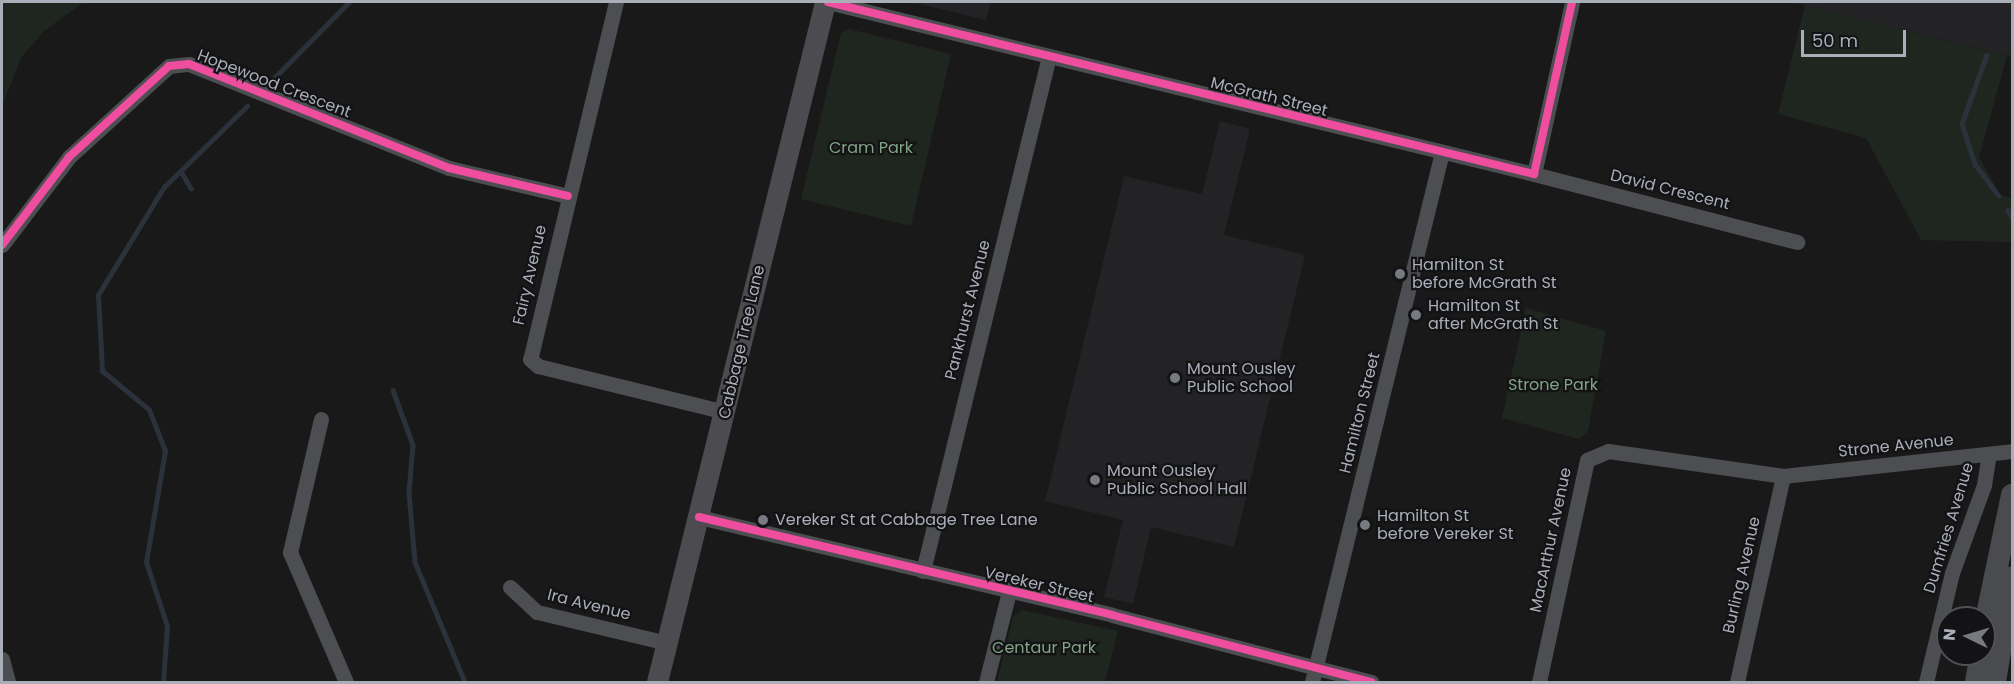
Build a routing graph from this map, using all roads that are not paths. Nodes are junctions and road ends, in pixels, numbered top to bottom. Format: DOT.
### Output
graph roads {
  1 [pos="615,2"];
  2 [pos="826,2"];
  3 [pos="1572,2"];
  4 [pos="1049,57"];
  5 [pos="1442,152"];
  6 [pos="1534,174"];
  7 [pos="567,196"];
  8 [pos="1797,242"];
  9 [pos="2,245"];
  10 [pos="725,412"];
  11 [pos="321,418"];
  12 [pos="2013,451"];
  13 [pos="1989,454"];
  14 [pos="1783,476"];
  15 [pos="2013,495"];
  16 [pos="699,517"];
  17 [pos="923,571"];
  18 [pos="2013,577"];
  19 [pos="510,587"];
  20 [pos="1009,592"];
  21 [pos="1989,606"];
  22 [pos="667,643"];
  23 [pos="1997,645"];
  24 [pos="2,658"];
  25 [pos="1314,675"];
  26 [pos="8,682"];
  27 [pos="346,682"];
  28 [pos="657,682"];
  29 [pos="986,682"];
  30 [pos="1372,682"];
  31 [pos="1539,682"];
  32 [pos="1737,682"];
  33 [pos="1926,682"];
  34 [pos="1976,682"];
  35 [pos="1995,682"];
  1 -- 7 [label="street, Fairy Avenue"];
  2 -- 4 [label="street, McGrath Street"];
  2 -- 10 [label="main road, Cabbage Tree Lane"];
  3 -- 6 [label="street"];
  4 -- 5 [label="street, McGrath Street"];
  4 -- 17 [label="street, Pankhurst Avenue"];
  5 -- 6 [label="street, McGrath Street"];
  5 -- 25 [label="street, Hamilton Street"];
  6 -- 8 [label="street, David Crescent"];
  7 -- 9 [label="street, Hopewood Crescent"];
  7 -- 10 [label="street, Fairy Avenue"];
  10 -- 16 [label="main road, Cabbage Tree Lane"];
  11 -- 27 [label="street"];
  12 -- 13 [label="street, Strone Avenue"];
  13 -- 14 [label="street, Strone Avenue"];
  13 -- 33 [label="street, Dumfries Avenue"];
  14 -- 31 [label="street, MacArthur Avenue"];
  14 -- 32 [label="street, Burling Avenue"];
  15 -- 21 [label="main road"];
  16 -- 17 [label="street, Vereker Street"];
  16 -- 22 [label="main road, Cabbage Tree Lane"];
  17 -- 20 [label="street, Vereker Street"];
  18 -- 23 [label="main road"];
  19 -- 22 [label="street, Ira Avenue"];
  20 -- 25 [label="street, Vereker Street"];
  20 -- 29 [label="street"];
  22 -- 28 [label="main road, Cabbage Tree Lane"];
  23 -- 34 [label="main road"];
  23 -- 35 [label="main road"];
  24 -- 26 [label="street"];
  25 -- 30 [label="street, Vereker Street"];
}
